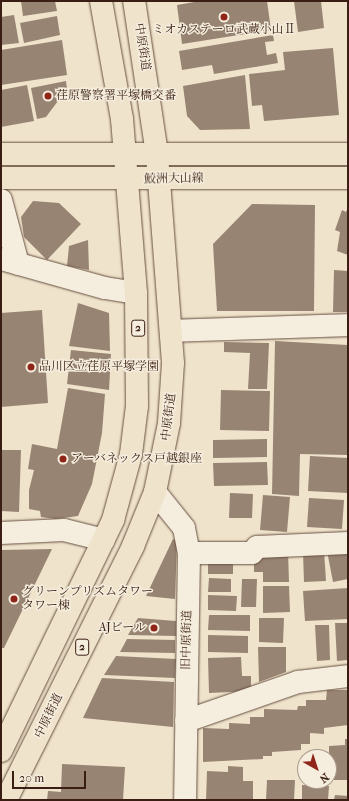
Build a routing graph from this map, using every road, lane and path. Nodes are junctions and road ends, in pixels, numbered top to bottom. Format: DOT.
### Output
graph roads {
  1 [pos="101,1"];
  2 [pos="134,1"];
  3 [pos="1,154"];
  4 [pos="126,154"];
  5 [pos="157,154"];
  6 [pos="348,154"];
  7 [pos="1,178"];
  8 [pos="348,178"];
  9 [pos="159,179"];
  10 [pos="128,180"];
  11 [pos="1,200"];
  12 [pos="9,261"];
  13 [pos="136,293"];
  14 [pos="348,326"];
  15 [pos="171,331"];
  16 [pos="155,492"];
  17 [pos="1,533"];
  18 [pos="104,540"];
  19 [pos="348,543"];
  20 [pos="189,553"];
  21 [pos="348,676"];
  22 [pos="186,722"];
  23 [pos="1,751"];
  24 [pos="6,800"];
  25 [pos="185,800"];
  1 -- 4 [label="main road, 2"];
  2 -- 5 [label="main road, 中原街道 / 2"];
  3 -- 4 [label="main road, 鮫洲大山線"];
  4 -- 5 [label="main road, 鮫洲大山線"];
  4 -- 10 [label="main road, 2"];
  5 -- 6 [label="main road, 鮫洲大山線"];
  5 -- 9 [label="main road, 中原街道 / 2"];
  7 -- 10 [label="main road, 鮫洲大山線"];
  8 -- 9 [label="main road, 鮫洲大山線"];
  9 -- 10 [label="main road, 鮫洲大山線"];
  9 -- 15 [label="main road, 中原街道 / 2"];
  10 -- 13 [label="main road, 2"];
  11 -- 12 [label="street"];
  12 -- 13 [label="street"];
  13 -- 18 [label="main road, 2"];
  14 -- 15 [label="street"];
  15 -- 16 [label="main road, 中原街道 / 2"];
  16 -- 20 [label="street, 旧中原街道"];
  16 -- 24 [label="main road, 中原街道 / 2"];
  17 -- 18 [label="street"];
  18 -- 23 [label="main road, 2"];
  19 -- 20 [label="street"];
  20 -- 22 [label="street, 旧中原街道"];
  21 -- 22 [label="street"];
  22 -- 25 [label="street, 旧中原街道"];
}
